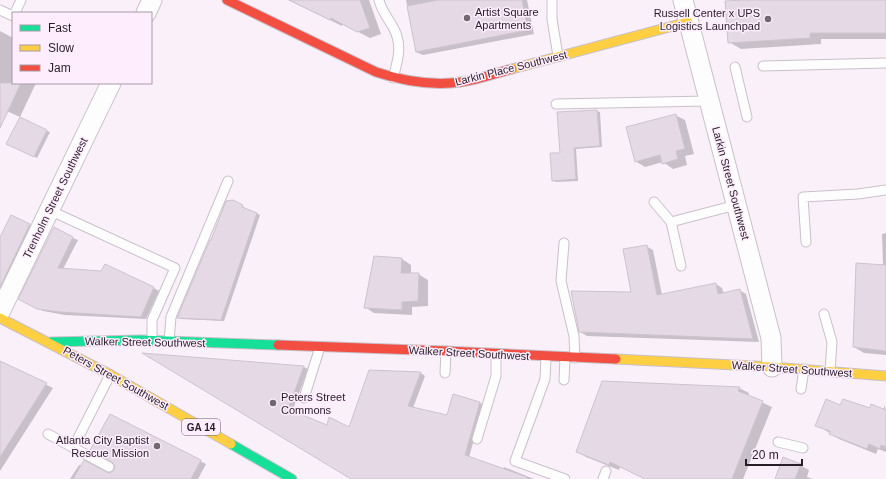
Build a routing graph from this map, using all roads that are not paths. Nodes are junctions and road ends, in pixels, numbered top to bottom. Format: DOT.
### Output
graph roads {
  1 [pos="21,0"];
  2 [pos="152,0"];
  3 [pos="227,0"];
  4 [pos="379,0"];
  5 [pos="552,0"];
  6 [pos="683,0"];
  7 [pos="0,10"];
  8 [pos="16,12"];
  9 [pos="146,12"];
  10 [pos="12,16"];
  11 [pos="688,22"];
  12 [pos="558,56"];
  13 [pos="886,63"];
  14 [pos="763,66"];
  15 [pos="735,67"];
  16 [pos="394,78"];
  17 [pos="111,84"];
  18 [pos="709,101"];
  19 [pos="556,104"];
  20 [pos="748,117"];
  21 [pos="228,181"];
  22 [pos="886,190"];
  23 [pos="654,202"];
  24 [pos="736,205"];
  25 [pos="49,210"];
  26 [pos="671,222"];
  27 [pos="806,242"];
  28 [pos="564,243"];
  29 [pos="680,266"];
  30 [pos="0,312"];
  31 [pos="824,314"];
  32 [pos="0,318"];
  33 [pos="152,341"];
  34 [pos="169,341"];
  35 [pos="51,342"];
  36 [pos="320,347"];
  37 [pos="446,351"];
  38 [pos="496,354"];
  39 [pos="546,357"];
  40 [pos="570,358"];
  41 [pos="772,367"];
  42 [pos="804,369"];
  43 [pos="830,372"];
  44 [pos="445,374"];
  45 [pos="110,375"];
  46 [pos="886,376"];
  47 [pos="564,380"];
  48 [pos="801,389"];
  49 [pos="304,398"];
  50 [pos="48,434"];
  51 [pos="477,439"];
  52 [pos="778,442"];
  53 [pos="73,448"];
  54 [pos="803,448"];
  55 [pos="109,467"];
  56 [pos="282,477"];
  57 [pos="292,479"];
  58 [pos="565,479"];
  1 -- 8 [label="lane"];
  2 -- 9 [label="street"];
  3 -- 16 [label="street, Larkin Place Southwest"];
  4 -- 16 [label="lane"];
  5 -- 12 [label="lane"];
  6 -- 11 [label="street, Larkin Street Southwest"];
  7 -- 10 [label="lane"];
  11 -- 12 [label="street, Larkin Place Southwest"];
  11 -- 18 [label="street, Larkin Street Southwest"];
  12 -- 16 [label="street, Larkin Place Southwest"];
  13 -- 14 [label="lane"];
  15 -- 20 [label="lane"];
  17 -- 25 [label="street, Trenholm Street Southwest"];
  18 -- 19 [label="lane"];
  18 -- 24 [label="street, Larkin Street Southwest"];
  21 -- 34 [label="lane"];
  22 -- 27 [label="lane"];
  23 -- 26 [label="lane"];
  24 -- 26 [label="lane"];
  24 -- 41 [label="street, Larkin Street Southwest"];
  25 -- 30 [label="street, Trenholm Street Southwest"];
  25 -- 33 [label="lane"];
  26 -- 29 [label="lane"];
  28 -- 40 [label="lane"];
  31 -- 43 [label="lane"];
  32 -- 35 [label="street, Peters Street Southwest / GA 14"];
  33 -- 34 [label="street, Walker Street Southwest"];
  33 -- 35 [label="street, Walker Street Southwest"];
  34 -- 36 [label="street, Walker Street Southwest"];
  35 -- 45 [label="street, Peters Street Southwest / GA 14"];
  36 -- 37 [label="street, Walker Street Southwest"];
  36 -- 49 [label="lane"];
  37 -- 38 [label="street, Walker Street Southwest"];
  37 -- 44 [label="lane"];
  38 -- 39 [label="street, Walker Street Southwest"];
  38 -- 51 [label="lane"];
  39 -- 40 [label="street, Walker Street Southwest"];
  39 -- 58 [label="lane"];
  40 -- 41 [label="street, Walker Street Southwest"];
  40 -- 47 [label="lane"];
  41 -- 42 [label="street, Walker Street Southwest"];
  42 -- 43 [label="street, Walker Street Southwest"];
  42 -- 48 [label="lane"];
  43 -- 46 [label="street, Walker Street Southwest"];
  45 -- 53 [label="lane"];
  45 -- 56 [label="street, Peters Street Southwest / GA 14"];
  50 -- 53 [label="lane"];
  52 -- 54 [label="lane"];
  53 -- 55 [label="lane"];
  56 -- 57 [label="street, Peters Street Southwest / GA 14"];
}
